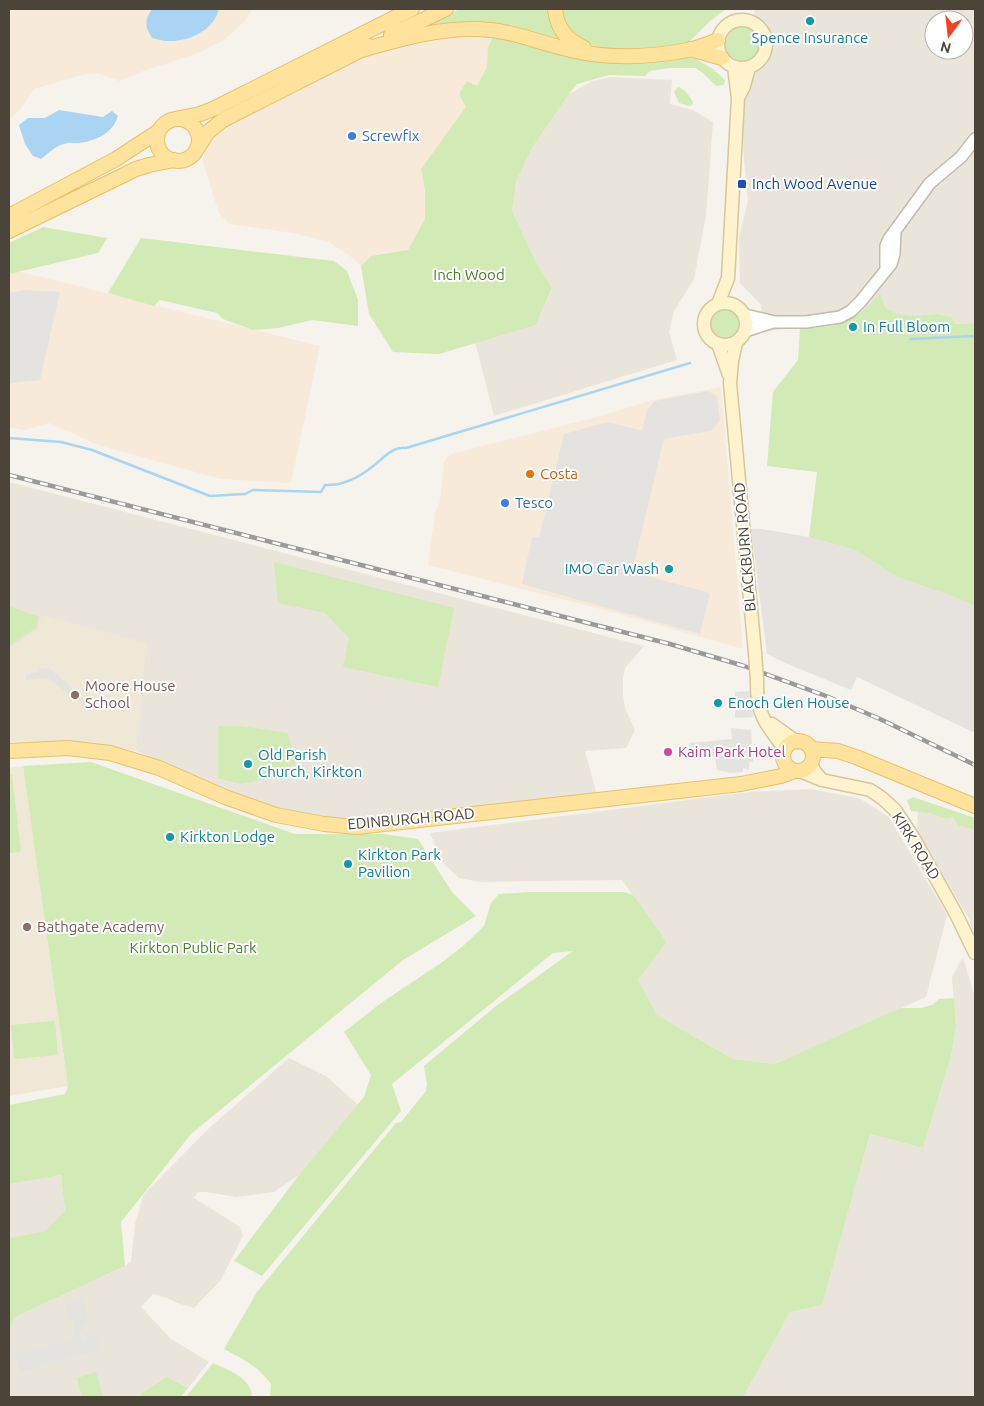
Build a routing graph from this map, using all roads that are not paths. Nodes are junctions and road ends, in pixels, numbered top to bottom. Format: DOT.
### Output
graph roads {
  1 [pos="412,9"];
  2 [pos="446,9"];
  3 [pos="556,9"];
  4 [pos="754,9"];
  5 [pos="742,14"];
  6 [pos="756,25"];
  7 [pos="718,40"];
  8 [pos="690,49"];
  9 [pos="362,50"];
  10 [pos="596,54"];
  11 [pos="728,62"];
  12 [pos="750,67"];
  13 [pos="738,98"];
  14 [pos="175,118"];
  15 [pos="159,131"];
  16 [pos="975,139"];
  17 [pos="197,149"];
  18 [pos="174,160"];
  19 [pos="9,216"];
  20 [pos="9,231"];
  21 [pos="728,278"];
  22 [pos="718,304"];
  23 [pos="736,305"];
  24 [pos="745,315"];
  25 [pos="774,322"];
  26 [pos="746,331"];
  27 [pos="736,343"];
  28 [pos="718,344"];
  29 [pos="730,380"];
  30 [pos="762,714"];
  31 [pos="797,742"];
  32 [pos="9,752"];
  33 [pos="800,761"];
  34 [pos="975,806"];
  35 [pos="975,953"];
  1 -- 14 [label="main road"];
  2 -- 9 [label="main road"];
  3 -- 10 [label="main road"];
  4 -- 6 [label="main road"];
  5 -- 6 [label="main road"];
  5 -- 7 [label="main road"];
  6 -- 12 [label="main road"];
  7 -- 8 [label="main road"];
  7 -- 11 [label="main road"];
  8 -- 10 [label="main road"];
  8 -- 11 [label="main road"];
  9 -- 10 [label="main road"];
  9 -- 17 [label="main road"];
  11 -- 12 [label="main road"];
  11 -- 13 [label="main road"];
  12 -- 13 [label="main road"];
  13 -- 21 [label="main road"];
  14 -- 15 [label="main road"];
  14 -- 17 [label="main road"];
  15 -- 18 [label="main road"];
  15 -- 19 [label="main road"];
  16 -- 25 [label="street"];
  17 -- 18 [label="main road"];
  18 -- 20 [label="main road"];
  21 -- 22 [label="main road"];
  21 -- 23 [label="main road"];
  22 -- 23 [label="main road"];
  22 -- 28 [label="main road"];
  23 -- 24 [label="main road"];
  24 -- 25 [label="street"];
  24 -- 26 [label="main road"];
  25 -- 26 [label="street"];
  26 -- 27 [label="main road"];
  27 -- 28 [label="main road"];
  27 -- 29 [label="main road, BLACKBURN ROAD"];
  28 -- 29 [label="main road, BLACKBURN ROAD"];
  29 -- 30 [label="main road, BLACKBURN ROAD, bridge"];
  30 -- 31 [label="main road"];
  30 -- 33 [label="main road, BLACKBURN ROAD"];
  31 -- 33 [label="main road"];
  32 -- 33 [label="main road, EDINBURGH ROAD"];
  33 -- 34 [label="main road"];
  33 -- 35 [label="main road, KIRK ROAD"];
}
